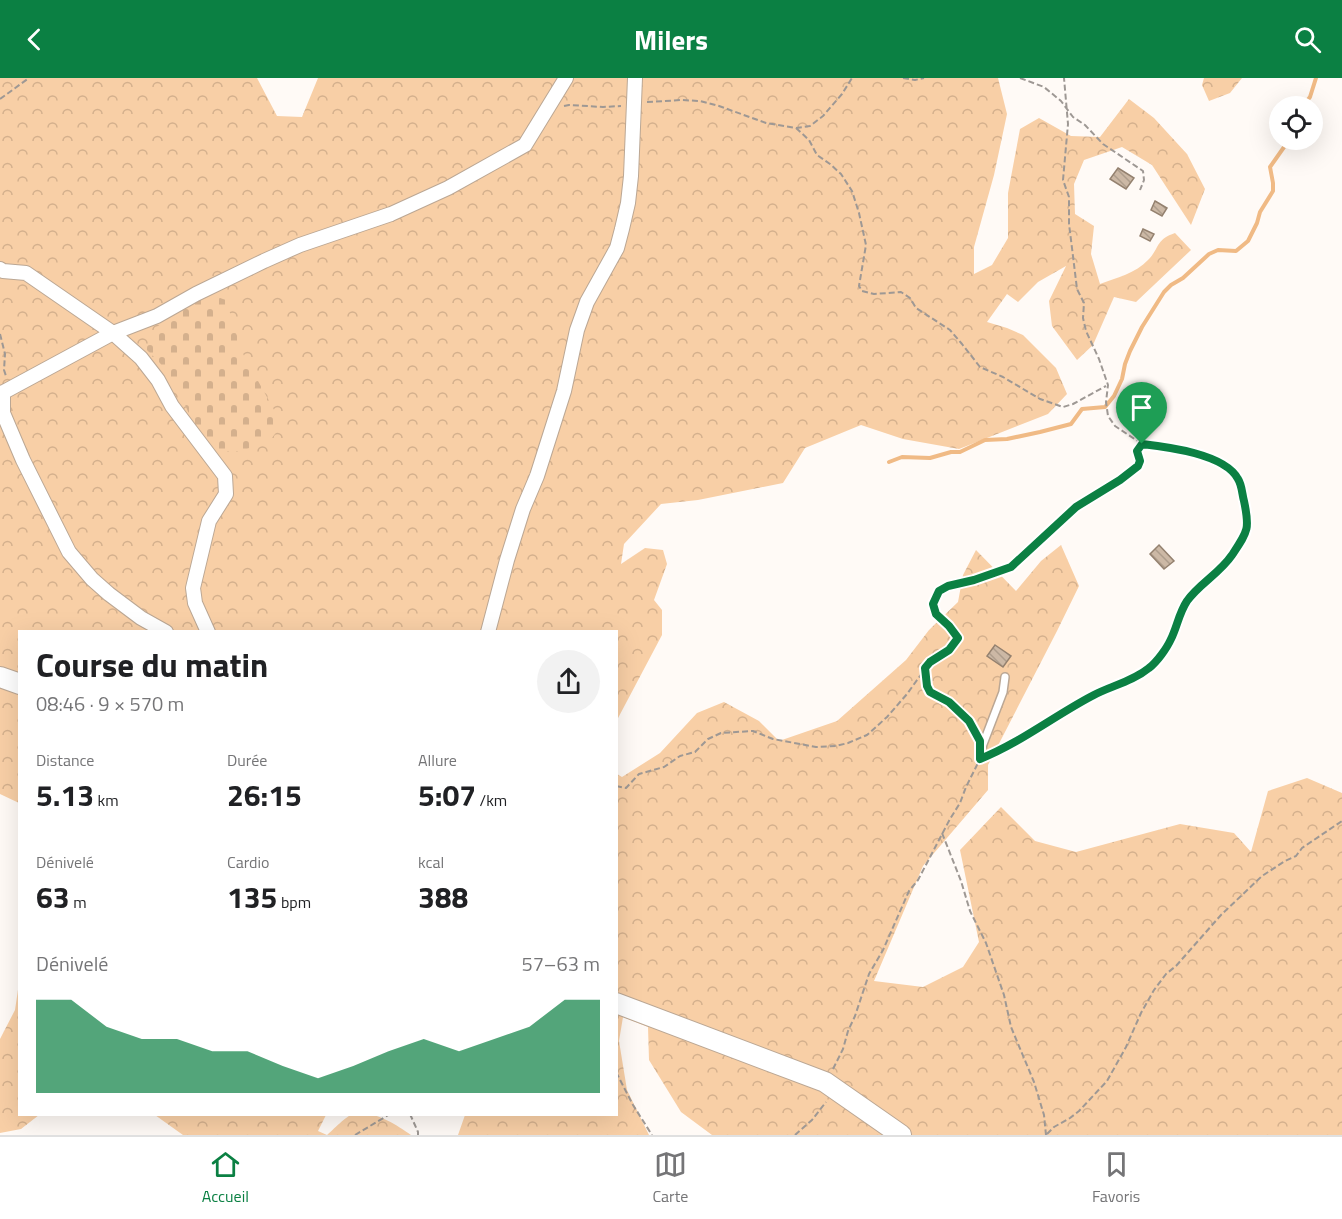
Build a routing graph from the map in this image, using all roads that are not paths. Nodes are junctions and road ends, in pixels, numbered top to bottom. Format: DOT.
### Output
graph roads {
  1 [pos="566,78"];
  2 [pos="635,78"];
  3 [pos="0,269"];
  4 [pos="113,333"];
  5 [pos="4,392"];
  6 [pos="162,630"];
  7 [pos="207,630"];
  8 [pos="489,630"];
  9 [pos="0,677"];
  10 [pos="1005,677"];
  11 [pos="18,683"];
  12 [pos="980,755"];
  13 [pos="619,1000"];
  14 [pos="901,1135"];
  1 -- 4 [label="street"];
  2 -- 8 [label="street"];
  3 -- 4 [label="street"];
  4 -- 5 [label="street"];
  4 -- 7 [label="street"];
  5 -- 6 [label="street"];
  9 -- 11 [label="street"];
  10 -- 12 [label="lane"];
  13 -- 14 [label="street"];
}
